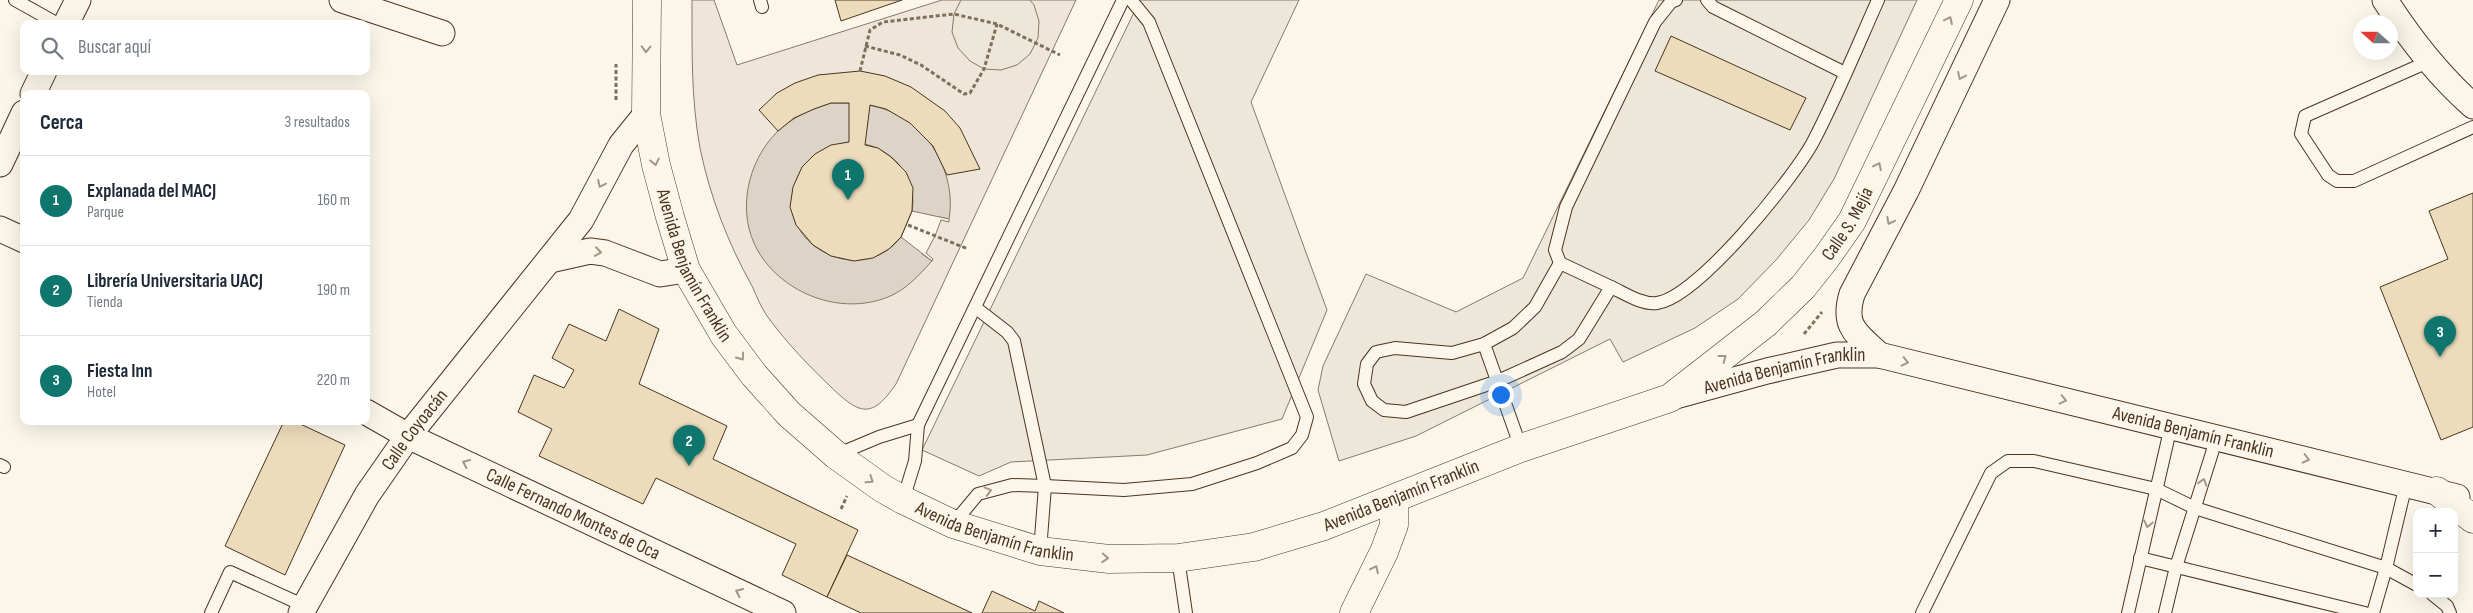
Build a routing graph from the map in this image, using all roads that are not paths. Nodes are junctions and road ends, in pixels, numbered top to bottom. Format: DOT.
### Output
graph roads {
  1 [pos="15,0"];
  2 [pos="78,0"];
  3 [pos="342,0"];
  4 [pos="647,0"];
  5 [pos="1123,0"];
  6 [pos="1131,0"];
  7 [pos="1676,0"];
  8 [pos="1707,0"];
  9 [pos="1878,0"];
  10 [pos="1959,0"];
  11 [pos="1997,0"];
  12 [pos="2385,0"];
  13 [pos="51,20"];
  14 [pos="68,20"];
  15 [pos="442,33"];
  16 [pos="2430,61"];
  17 [pos="1845,73"];
  18 [pos="42,75"];
  19 [pos="35,90"];
  20 [pos="2473,106"];
  21 [pos="646,114"];
  22 [pos="20,122"];
  23 [pos="2473,127"];
  24 [pos="0,164"];
  25 [pos="0,229"];
  26 [pos="20,238"];
  27 [pos="550,260"];
  28 [pos="1560,263"];
  29 [pos="686,270"];
  30 [pos="1610,287"];
  31 [pos="976,308"];
  32 [pos="1484,344"];
  33 [pos="1878,355"];
  34 [pos="1498,381"];
  35 [pos="1670,398"];
  36 [pos="370,414"];
  37 [pos="918,425"];
  38 [pos="2171,426"];
  39 [pos="408,436"];
  40 [pos="2218,437"];
  41 [pos="1522,448"];
  42 [pos="836,455"];
  43 [pos="2406,484"];
  44 [pos="1045,486"];
  45 [pos="2156,489"];
  46 [pos="2436,491"];
  47 [pos="903,500"];
  48 [pos="1394,500"];
  49 [pos="2473,502"];
  50 [pos="2195,508"];
  51 [pos="2473,519"];
  52 [pos="952,524"];
  53 [pos="1040,551"];
  54 [pos="1178,558"];
  55 [pos="2140,558"];
  56 [pos="2176,567"];
  57 [pos="2386,568"];
  58 [pos="2413,583"];
  59 [pos="2437,598"];
  60 [pos="303,609"];
  61 [pos="211,613"];
  62 [pos="783,613"];
  63 [pos="1186,613"];
  64 [pos="1354,613"];
  65 [pos="1922,613"];
  66 [pos="2128,613"];
  67 [pos="2165,613"];
  68 [pos="2365,613"];
  69 [pos="2372,613"];
  70 [pos="2450,613"];
  1 -- 13 [label="lane"];
  2 -- 14 [label="street"];
  3 -- 15 [label="street"];
  4 -- 21 [label="main road, Avenida Benjamín Franklin, one-way"];
  5 -- 31 [label="lane"];
  6 -- 44 [label="lane"];
  7 -- 28 [label="lane"];
  8 -- 17 [label="lane"];
  9 -- 17 [label="lane"];
  35 -- 10 [label="main road, Calle S. Mejía, one-way"];
  11 -- 33 [label="street, one-way"];
  12 -- 16 [label="street"];
  16 -- 20 [label="street"];
  16 -- 23 [label="lane"];
  17 -- 30 [label="lane"];
  18 -- 19 [label="street"];
  21 -- 27 [label="street, Calle Coyoacán, one-way"];
  21 -- 29 [label="main road, Avenida Benjamín Franklin, one-way"];
  22 -- 24 [label="street"];
  25 -- 26 [label="street"];
  27 -- 29 [label="street, one-way"];
  27 -- 39 [label="street, Calle Coyoacán"];
  28 -- 30 [label="lane"];
  28 -- 32 [label="lane"];
  29 -- 42 [label="main road, Avenida Benjamín Franklin, one-way"];
  30 -- 34 [label="lane"];
  31 -- 37 [label="lane"];
  31 -- 44 [label="lane"];
  32 -- 34 [label="lane"];
  32 -- 34 [label="lane"];
  33 -- 35 [label="street, Avenida Benjamín Franklin"];
  33 -- 38 [label="street, Avenida Benjamín Franklin, one-way"];
  34 -- 41 [label="lane"];
  35 -- 41 [label="main road, Avenida Benjamín Franklin"];
  36 -- 39 [label="street, Calle Fernando Montes de Oca"];
  37 -- 42 [label="lane"];
  37 -- 47 [label="lane"];
  38 -- 40 [label="street, Avenida Benjamín Franklin"];
  38 -- 45 [label="lane"];
  39 -- 60 [label="street, Calle Coyoacán"];
  62 -- 39 [label="street, Calle Fernando Montes de Oca, one-way"];
  40 -- 43 [label="street, Avenida Benjamín Franklin, one-way"];
  50 -- 40 [label="lane, one-way"];
  41 -- 48 [label="main road, Avenida Benjamín Franklin"];
  42 -- 47 [label="main road, Avenida Benjamín Franklin, one-way"];
  43 -- 46 [label="street, Avenida Benjamín Franklin"];
  43 -- 57 [label="lane"];
  52 -- 44 [label="lane, one-way"];
  44 -- 53 [label="lane"];
  45 -- 50 [label="lane"];
  45 -- 55 [label="lane, one-way"];
  45 -- 65 [label="lane"];
  46 -- 49 [label="street, Avenida Benjamín Franklin"];
  46 -- 51 [label="main road"];
  47 -- 52 [label="main road, Avenida Benjamín Franklin"];
  48 -- 54 [label="main road, Avenida Benjamín Franklin"];
  64 -- 48 [label="main road, one-way"];
  50 -- 56 [label="lane"];
  50 -- 57 [label="lane"];
  52 -- 53 [label="main road, Avenida Benjamín Franklin"];
  53 -- 54 [label="main road, Avenida Benjamín Franklin, one-way"];
  54 -- 63 [label="lane"];
  55 -- 56 [label="lane"];
  55 -- 66 [label="lane"];
  56 -- 67 [label="lane"];
  56 -- 68 [label="lane"];
  57 -- 58 [label="lane"];
  57 -- 69 [label="lane"];
  59 -- 70 [label="lane"];
  60 -- 61 [label="lane"];
}
